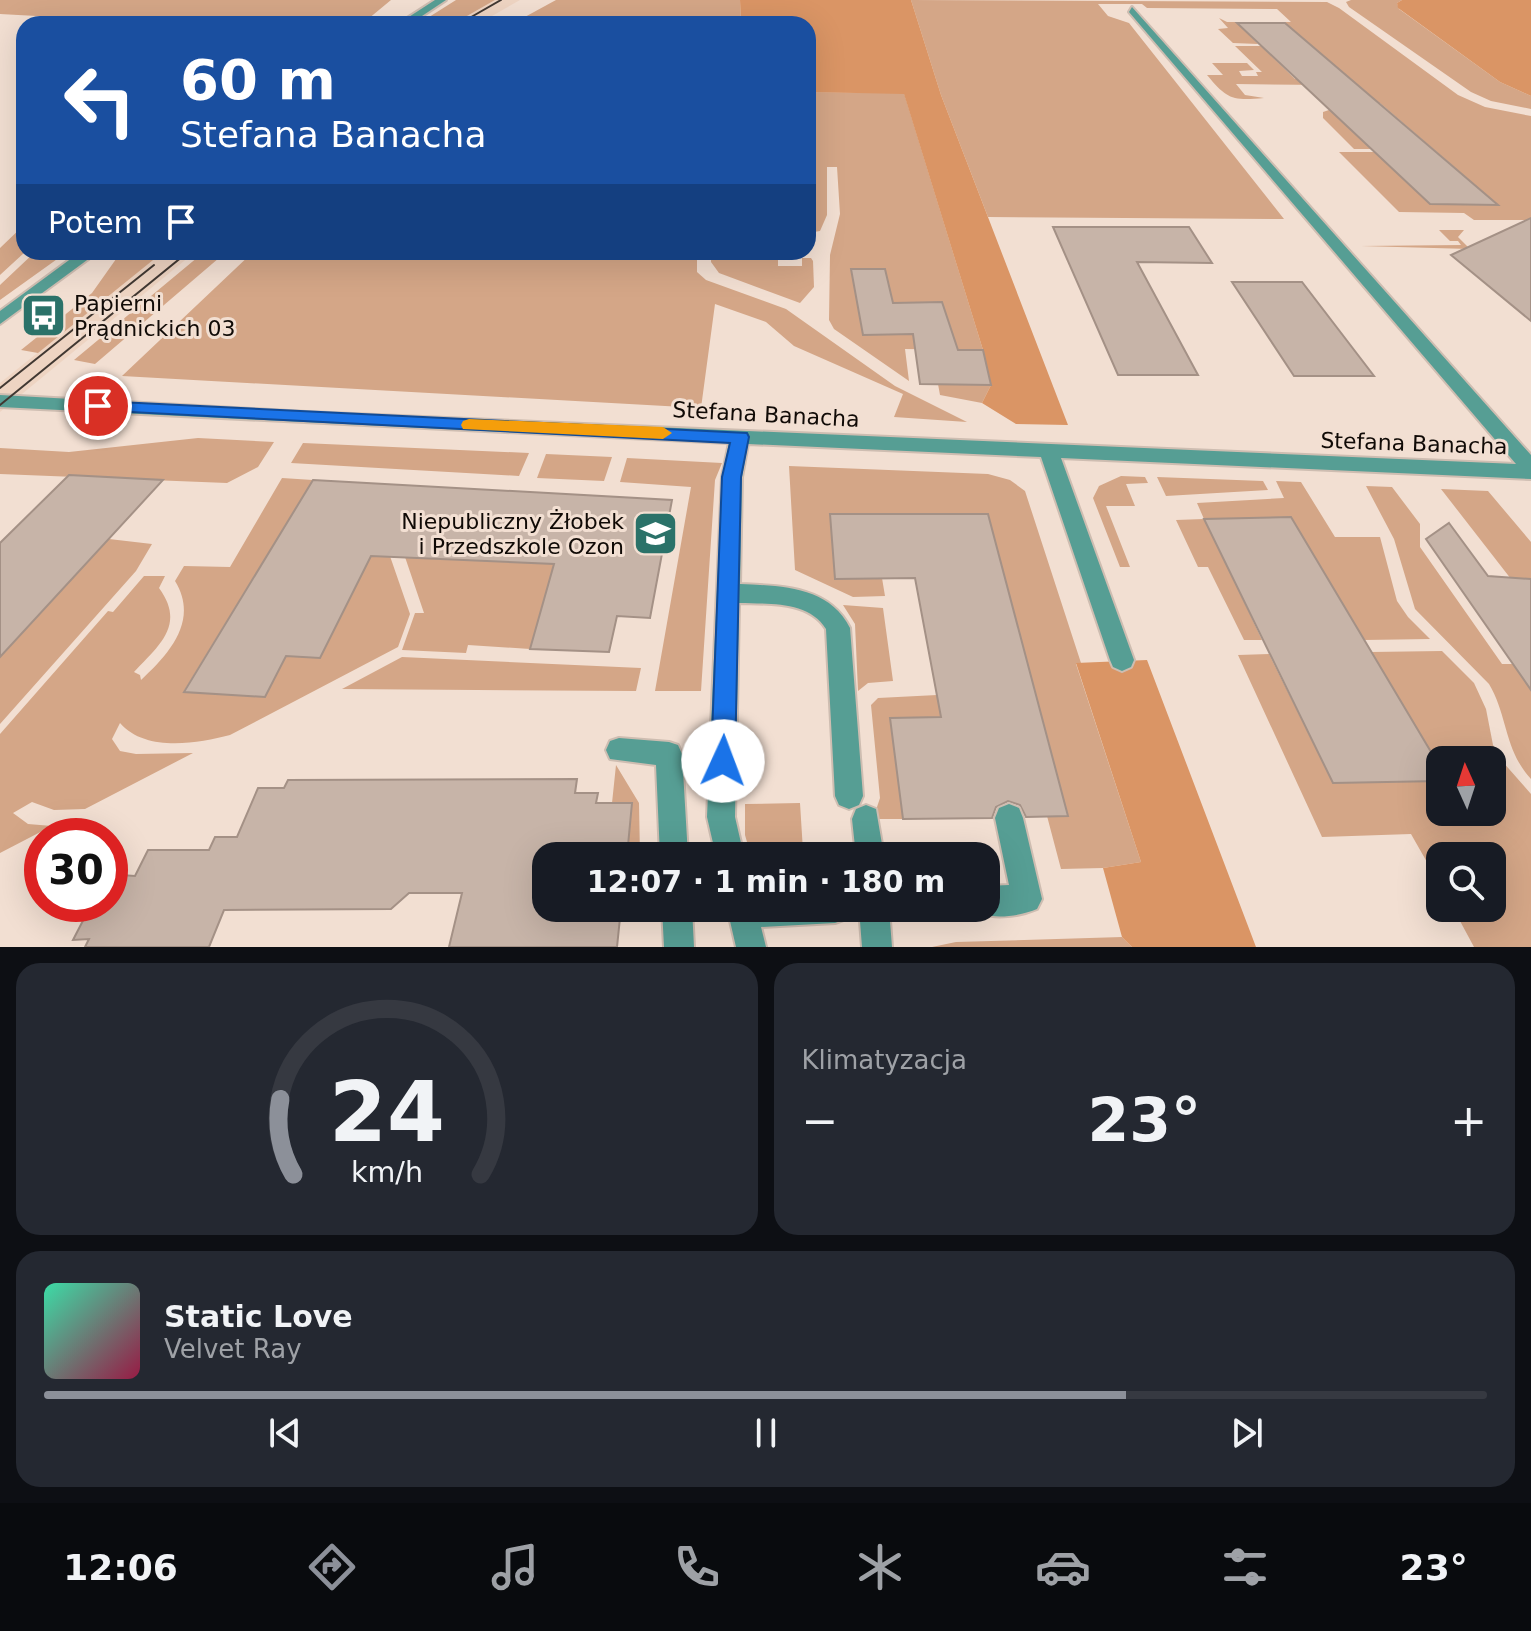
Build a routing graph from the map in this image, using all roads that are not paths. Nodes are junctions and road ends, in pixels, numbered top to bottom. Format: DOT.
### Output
graph roads {
  1 [pos="441,0"];
  2 [pos="1132,10"];
  3 [pos="416,16"];
  4 [pos="79,260"];
  5 [pos="0,319"];
  6 [pos="0,401"];
  7 [pos="740,437"];
  8 [pos="1049,451"];
  9 [pos="1531,470"];
  10 [pos="728,593"];
  11 [pos="1122,660"];
  12 [pos="619,750"];
  13 [pos="1009,818"];
  14 [pos="673,842"];
  15 [pos="727,842"];
  16 [pos="866,842"];
  17 [pos="1000,900"];
  18 [pos="678,922"];
  19 [pos="745,922"];
  20 [pos="875,922"];
  21 [pos="679,947"];
  22 [pos="751,947"];
  23 [pos="877,947"];
  1 -- 3 [label="street"];
  2 -- 9 [label="street"];
  4 -- 5 [label="street"];
  6 -- 7 [label="street, Stefana Banacha"];
  7 -- 8 [label="street, Stefana Banacha"];
  7 -- 10 [label="street"];
  8 -- 9 [label="street, Stefana Banacha"];
  8 -- 11 [label="street"];
  10 -- 15 [label="street"];
  10 -- 16 [label="street"];
  12 -- 14 [label="street"];
  13 -- 17 [label="street"];
  18 -- 21 [label="street"];
  19 -- 22 [label="street"];
  20 -- 23 [label="street"];
}
